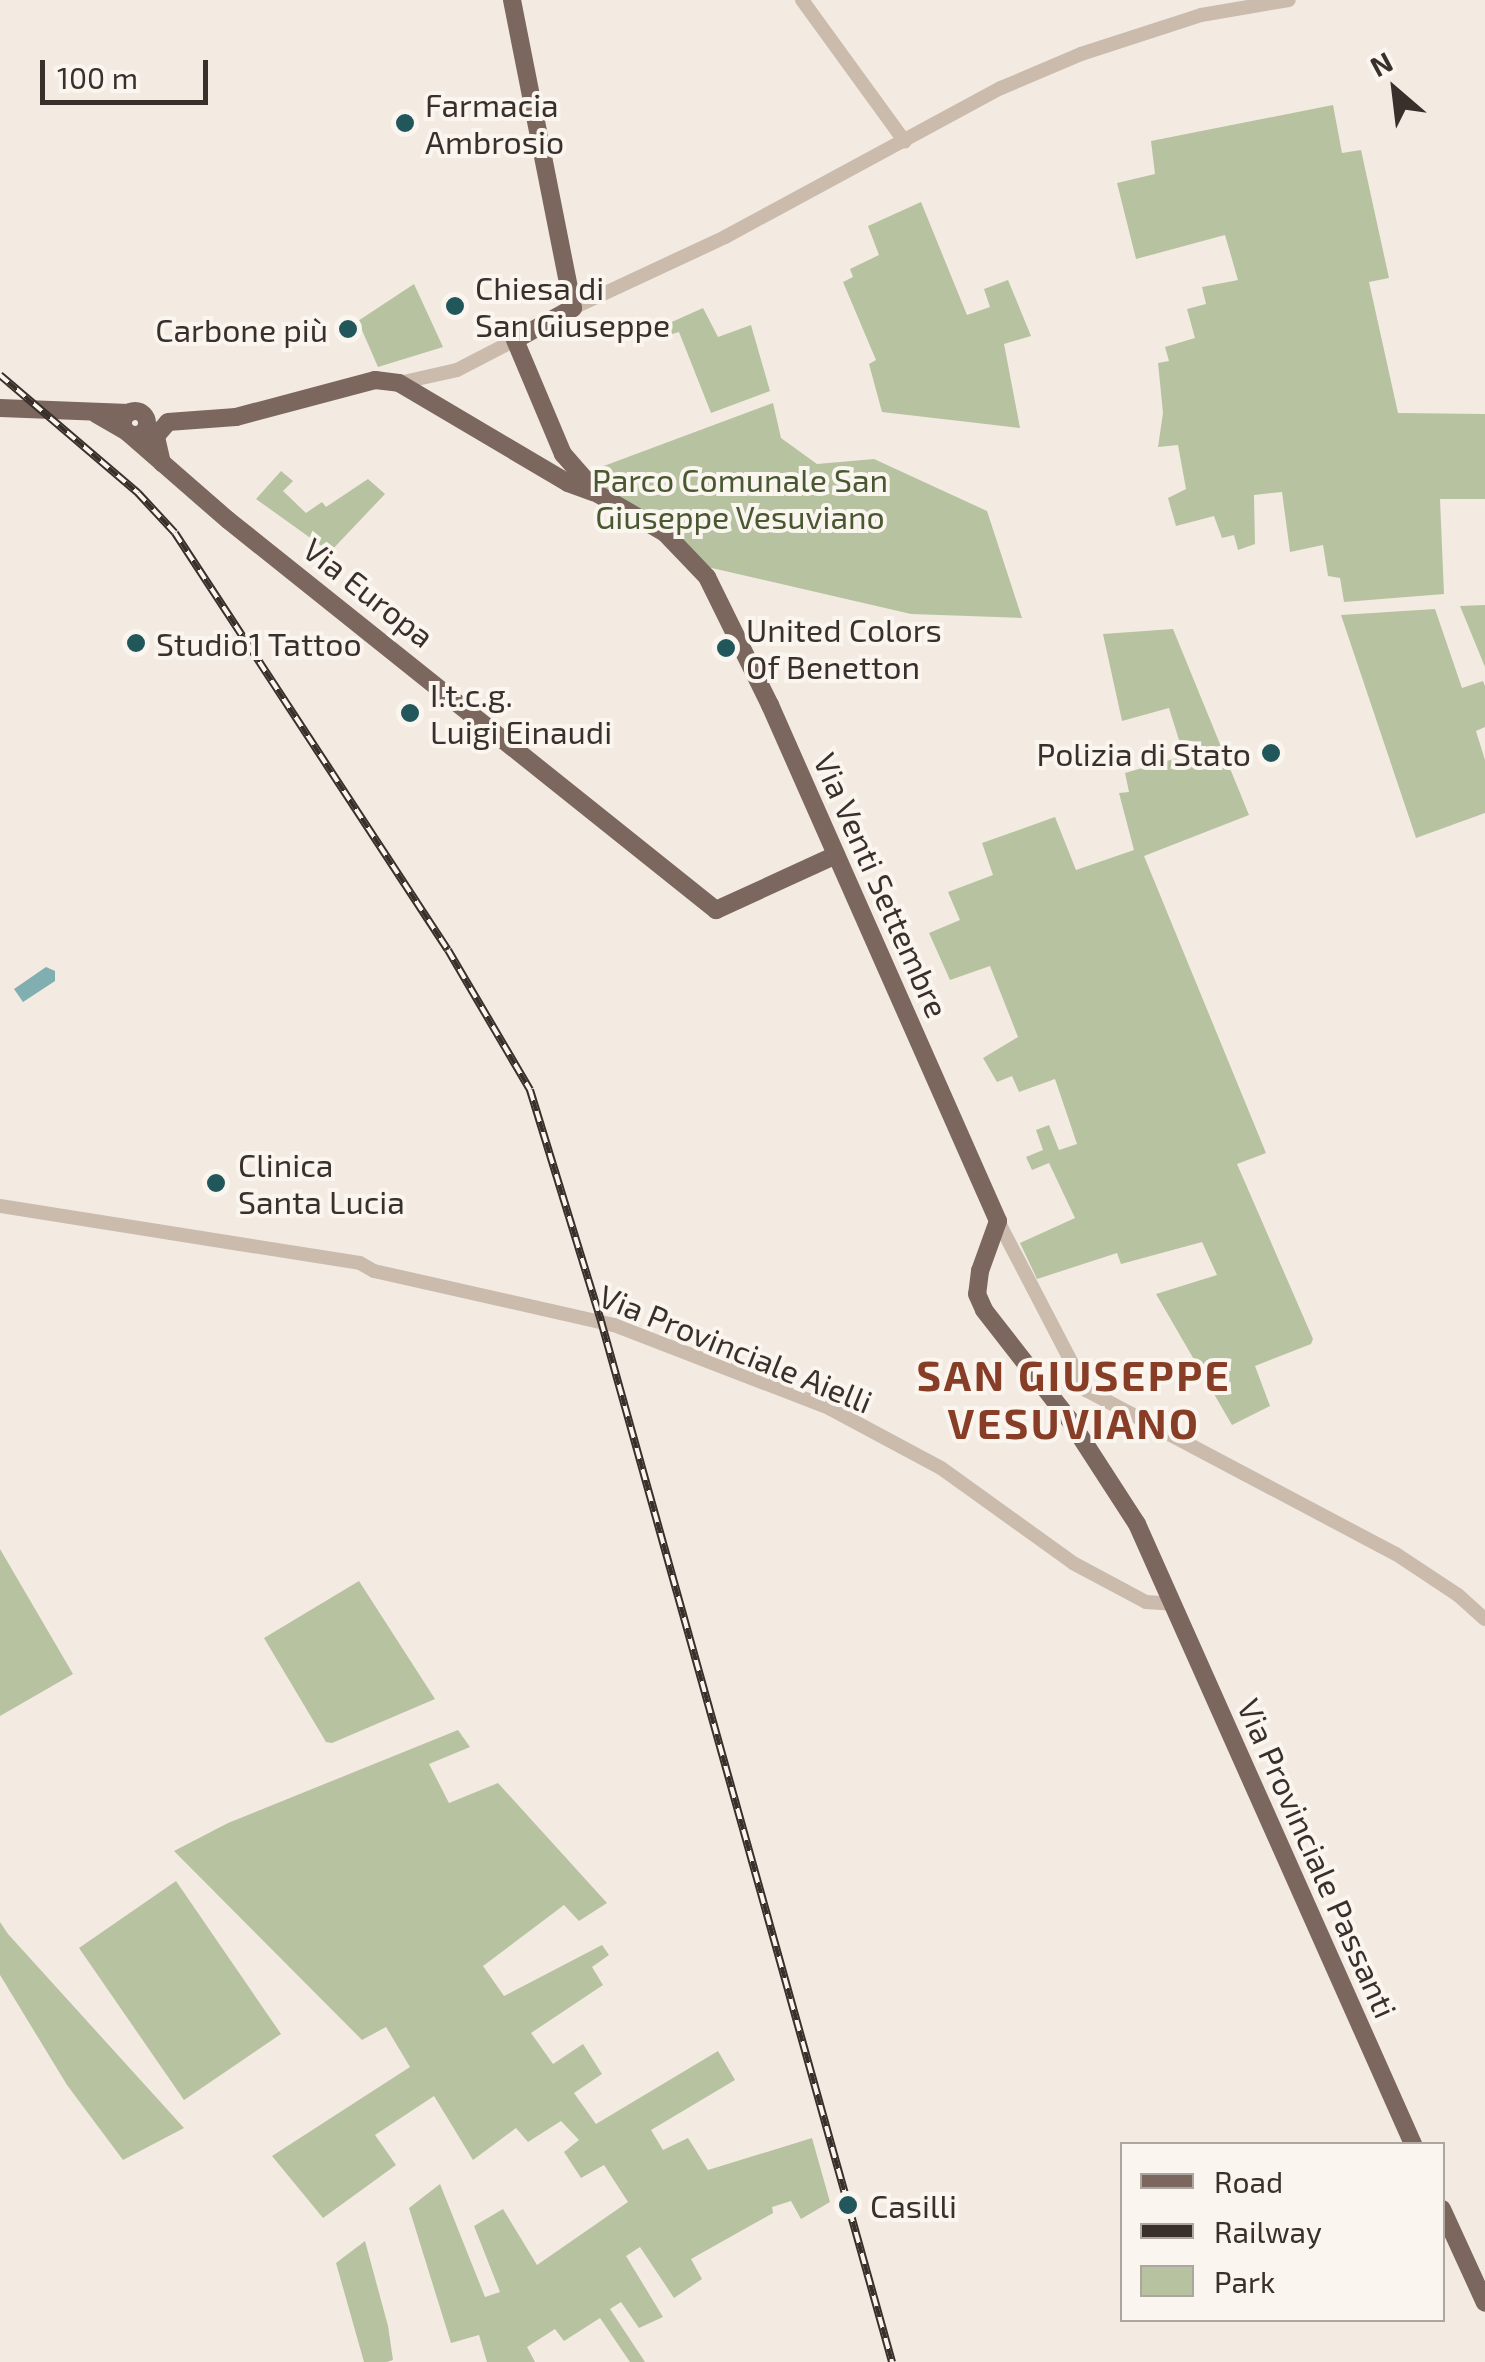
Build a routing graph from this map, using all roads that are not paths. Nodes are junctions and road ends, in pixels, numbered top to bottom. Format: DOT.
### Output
graph roads {
  1 [pos="512,0"];
  2 [pos="802,0"];
  3 [pos="1288,0"];
  4 [pos="904,142"];
  5 [pos="572,308"];
  6 [pos="516,340"];
  7 [pos="399,383"];
  8 [pos="0,408"];
  9 [pos="132,419"];
  10 [pos="206,419"];
  11 [pos="162,463"];
  12 [pos="598,494"];
  13 [pos="836,855"];
  14 [pos="0,1206"];
  15 [pos="998,1221"];
  16 [pos="1170,1600"];
  17 [pos="1485,1619"];
  18 [pos="1413,2142"];
  19 [pos="1445,2216"];
  20 [pos="1485,2303"];
  1 -- 5 [label="main road"];
  2 -- 4 [label="street"];
  3 -- 4 [label="street"];
  4 -- 5 [label="street"];
  5 -- 6 [label="main road"];
  6 -- 7 [label="street"];
  6 -- 12 [label="main road"];
  7 -- 10 [label="main road"];
  7 -- 12 [label="main road"];
  8 -- 9 [label="main road"];
  9 -- 10 [label="main road"];
  9 -- 11 [label="main road, Via Europa"];
  10 -- 11 [label="main road"];
  11 -- 13 [label="main road, Via Europa"];
  12 -- 13 [label="main road, Via Venti Settembre"];
  13 -- 15 [label="main road, Via Venti Settembre"];
  14 -- 16 [label="street, Via Provinciale Aielli"];
  15 -- 16 [label="main road, Via Provinciale Passanti"];
  15 -- 17 [label="street"];
  16 -- 18 [label="main road, Via Provinciale Passanti"];
  19 -- 20 [label="main road"];
}
